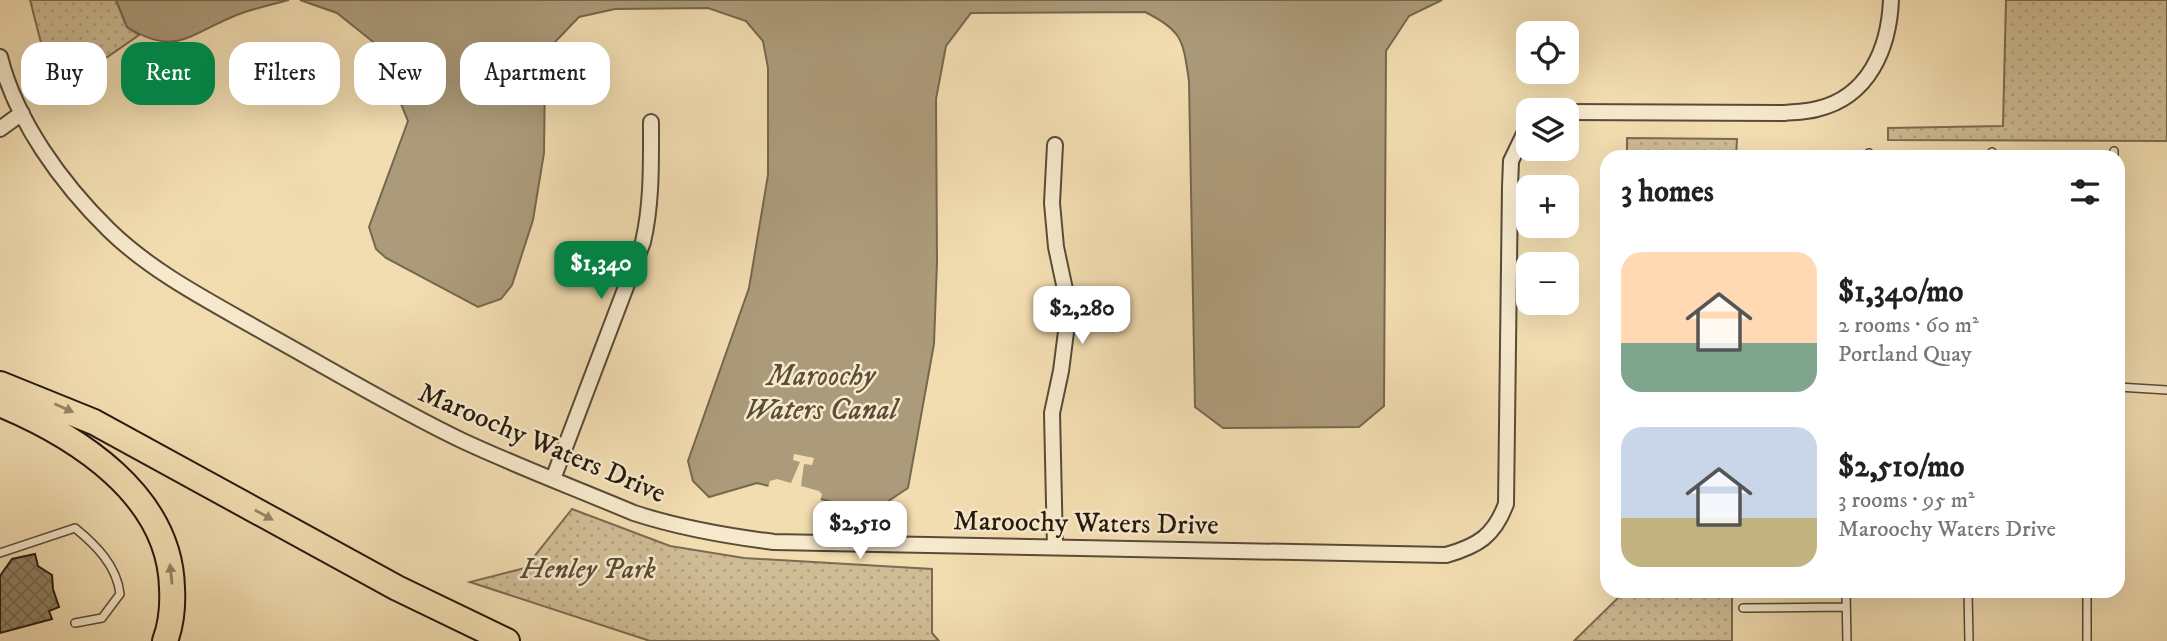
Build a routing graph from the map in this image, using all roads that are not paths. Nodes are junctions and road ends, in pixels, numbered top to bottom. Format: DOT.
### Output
graph roads {
  1 [pos="1891,0"];
  2 [pos="0,57"];
  3 [pos="1579,112"];
  4 [pos="22,113"];
  5 [pos="651,122"];
  6 [pos="0,129"];
  7 [pos="1055,145"];
  8 [pos="1516,151"];
  9 [pos="0,384"];
  10 [pos="2125,387"];
  11 [pos="2167,390"];
  12 [pos="0,404"];
  13 [pos="553,479"];
  14 [pos="1055,547"];
  15 [pos="0,553"];
  16 [pos="1846,598"];
  17 [pos="1968,598"];
  18 [pos="2087,598"];
  19 [pos="1846,607"];
  20 [pos="1743,608"];
  21 [pos="75,623"];
  22 [pos="164,641"];
  23 [pos="507,641"];
  24 [pos="1847,641"];
  25 [pos="1969,641"];
  26 [pos="2087,641"];
  1 -- 3 [label="street"];
  2 -- 4 [label="street, Maroochy Waters Drive"];
  4 -- 6 [label="street"];
  4 -- 13 [label="street, Maroochy Waters Drive"];
  5 -- 13 [label="street"];
  7 -- 14 [label="street"];
  8 -- 14 [label="street, Maroochy Waters Drive"];
  9 -- 23 [label="highway, one-way"];
  10 -- 11 [label="lane"];
  22 -- 12 [label="highway, one-way"];
  13 -- 14 [label="street, Maroochy Waters Drive"];
  15 -- 21 [label="lane"];
  16 -- 19 [label="lane"];
  17 -- 25 [label="lane"];
  18 -- 26 [label="lane"];
  19 -- 20 [label="lane"];
  19 -- 24 [label="lane"];
}
